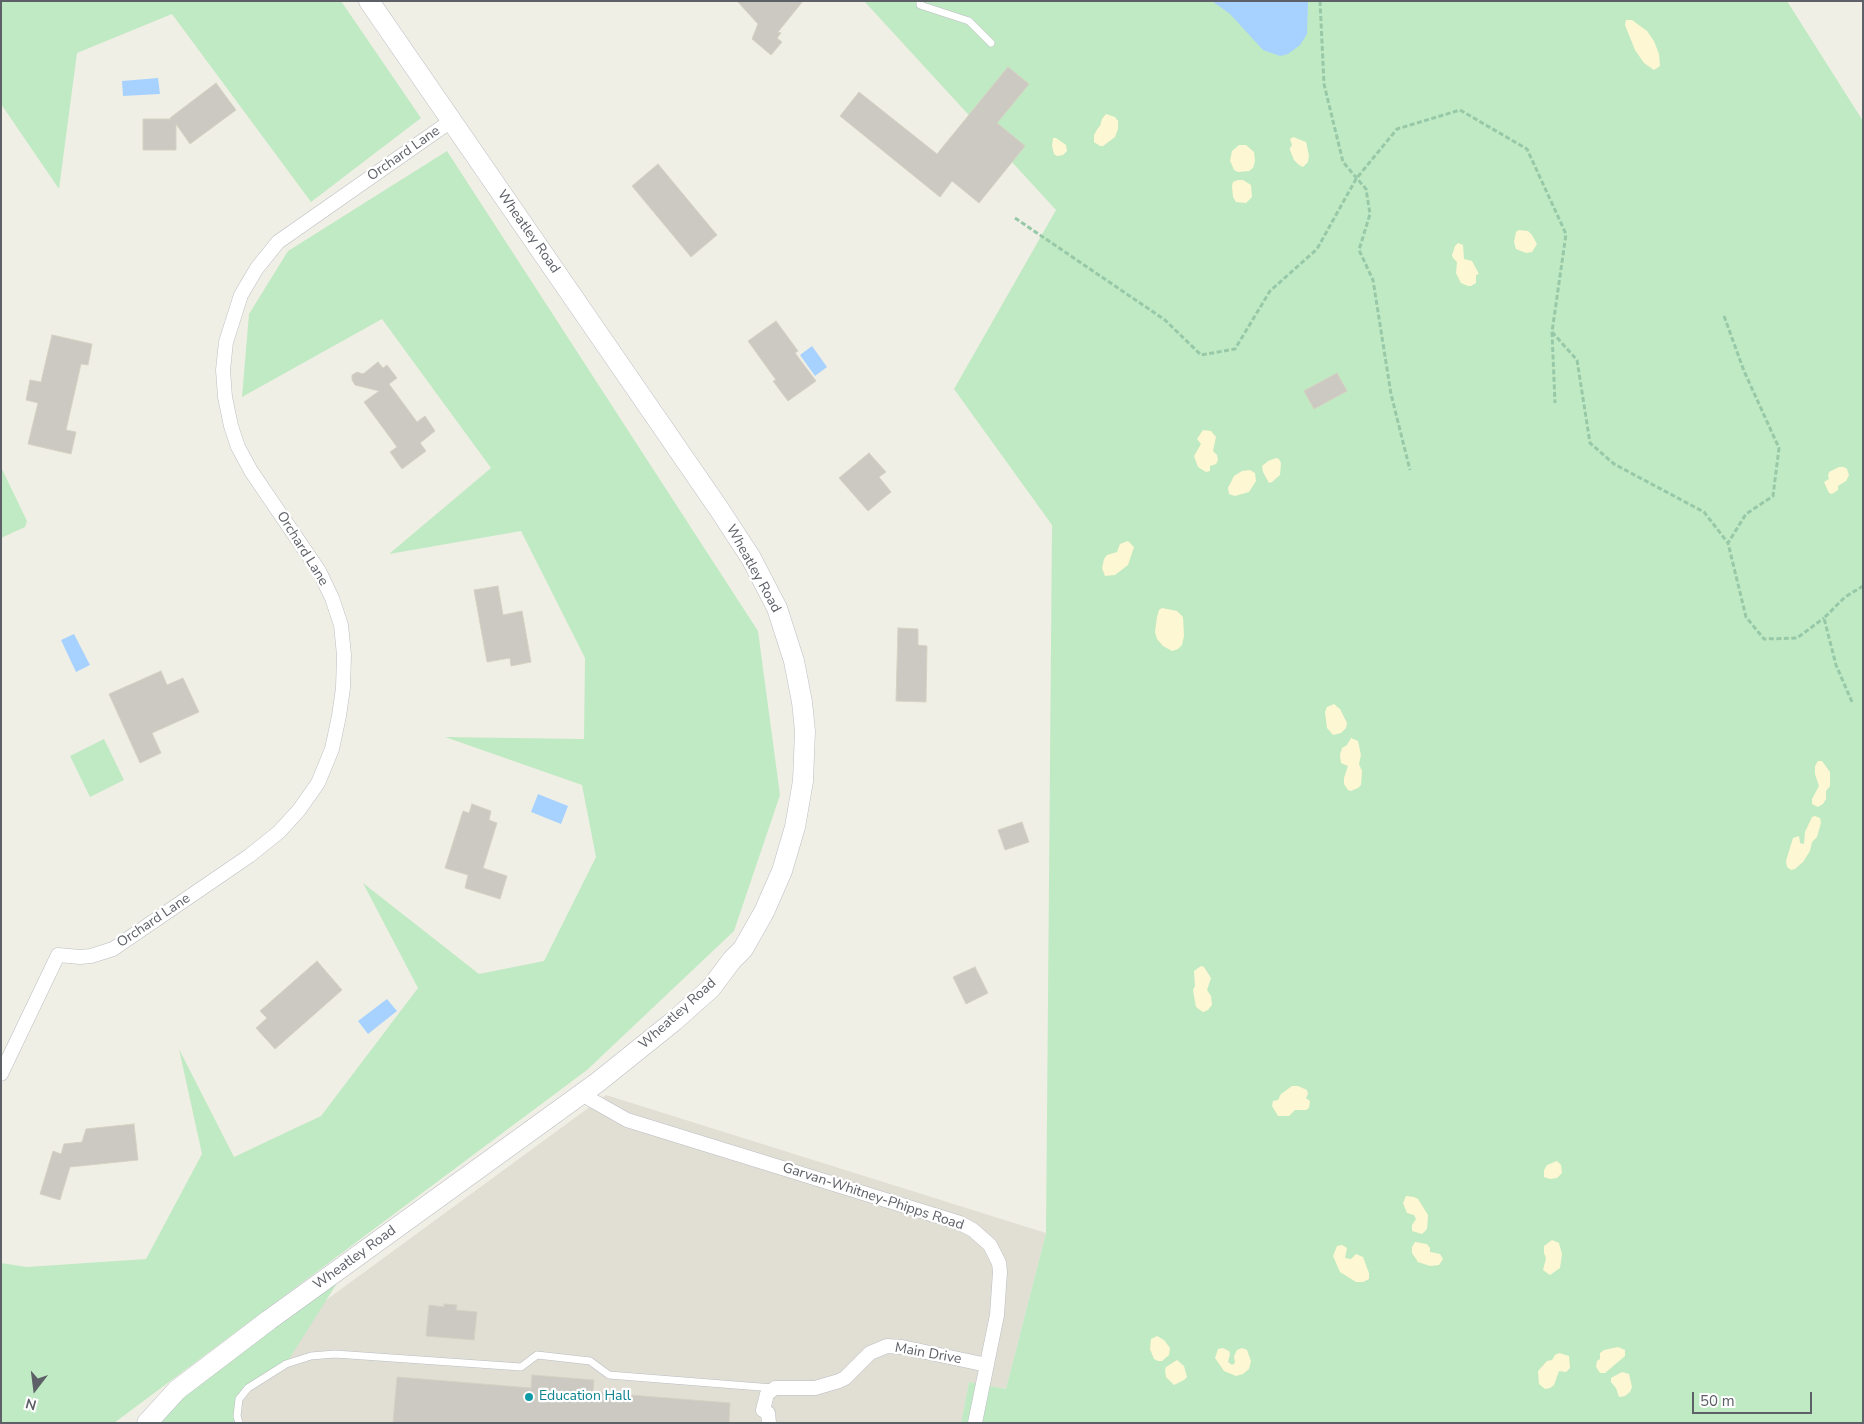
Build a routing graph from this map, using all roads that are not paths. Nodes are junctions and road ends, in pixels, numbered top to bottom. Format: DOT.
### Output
graph roads {
  1 [pos="369,1"];
  2 [pos="920,1"];
  3 [pos="991,43"];
  4 [pos="452,121"];
  5 [pos="1,1074"];
  6 [pos="581,1094"];
  7 [pos="987,1365"];
  8 [pos="775,1388"];
  9 [pos="147,1423"];
  10 [pos="239,1423"];
  11 [pos="769,1423"];
  12 [pos="975,1423"];
  1 -- 4 [label="main road, Wheatley Road"];
  2 -- 3 [label="lane"];
  4 -- 5 [label="street, Orchard Lane"];
  4 -- 6 [label="main road, Wheatley Road"];
  6 -- 7 [label="street, Garvan-Whitney-Phipps Road"];
  6 -- 9 [label="main road, Wheatley Road"];
  7 -- 8 [label="street, Main Drive"];
  7 -- 12 [label="street, Garvan-Whitney-Phipps Road"];
  8 -- 10 [label="lane"];
  8 -- 11 [label="street"];
}
